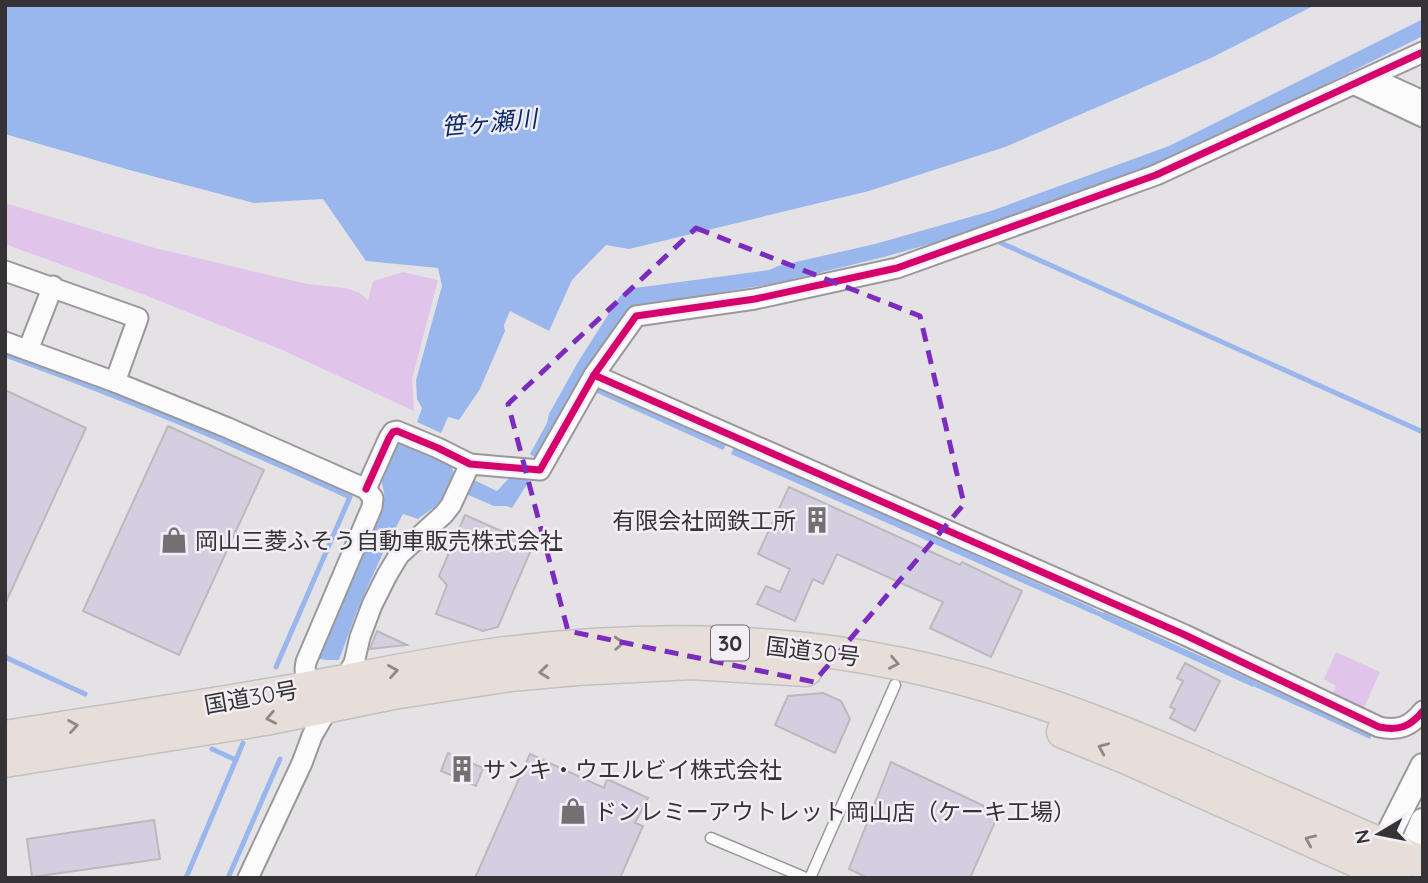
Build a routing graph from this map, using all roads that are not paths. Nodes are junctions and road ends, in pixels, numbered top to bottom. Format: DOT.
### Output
graph roads {
  1 [pos="1423,52"];
  2 [pos="1362,81"];
  3 [pos="1423,100"];
  4 [pos="1423,117"];
  5 [pos="5,271"];
  6 [pos="53,286"];
  7 [pos="5,342"];
  8 [pos="28,350"];
  9 [pos="115,382"];
  10 [pos="590,382"];
  11 [pos="467,470"];
  12 [pos="366,489"];
  13 [pos="895,685"];
  14 [pos="323,696"];
  15 [pos="1423,711"];
  16 [pos="5,737"];
  17 [pos="5,761"];
  18 [pos="1423,766"];
  19 [pos="1423,821"];
  20 [pos="711,838"];
  21 [pos="1392,866"];
  22 [pos="248,878"];
  23 [pos="808,878"];
  1 -- 2 [label="street"];
  2 -- 3 [label="street"];
  2 -- 4 [label="street"];
  2 -- 10 [label="street"];
  5 -- 6 [label="street"];
  6 -- 8 [label="street"];
  6 -- 9 [label="street"];
  7 -- 8 [label="street"];
  8 -- 9 [label="street"];
  9 -- 12 [label="street"];
  10 -- 11 [label="street"];
  10 -- 15 [label="street"];
  11 -- 12 [label="street"];
  11 -- 14 [label="street"];
  12 -- 14 [label="street"];
  13 -- 14 [label="highway, 国道30号 / 30, one-way"];
  21 -- 13 [label="highway, 国道30号 / 30, one-way"];
  13 -- 23 [label="lane"];
  16 -- 14 [label="highway, 国道30号 / 30, one-way"];
  14 -- 17 [label="highway, 国道30号 / 30, one-way"];
  14 -- 21 [label="highway, 国道30号 / 30, one-way"];
  14 -- 22 [label="street"];
  18 -- 21 [label="street"];
  19 -- 21 [label="street"];
  20 -- 23 [label="lane"];
}
